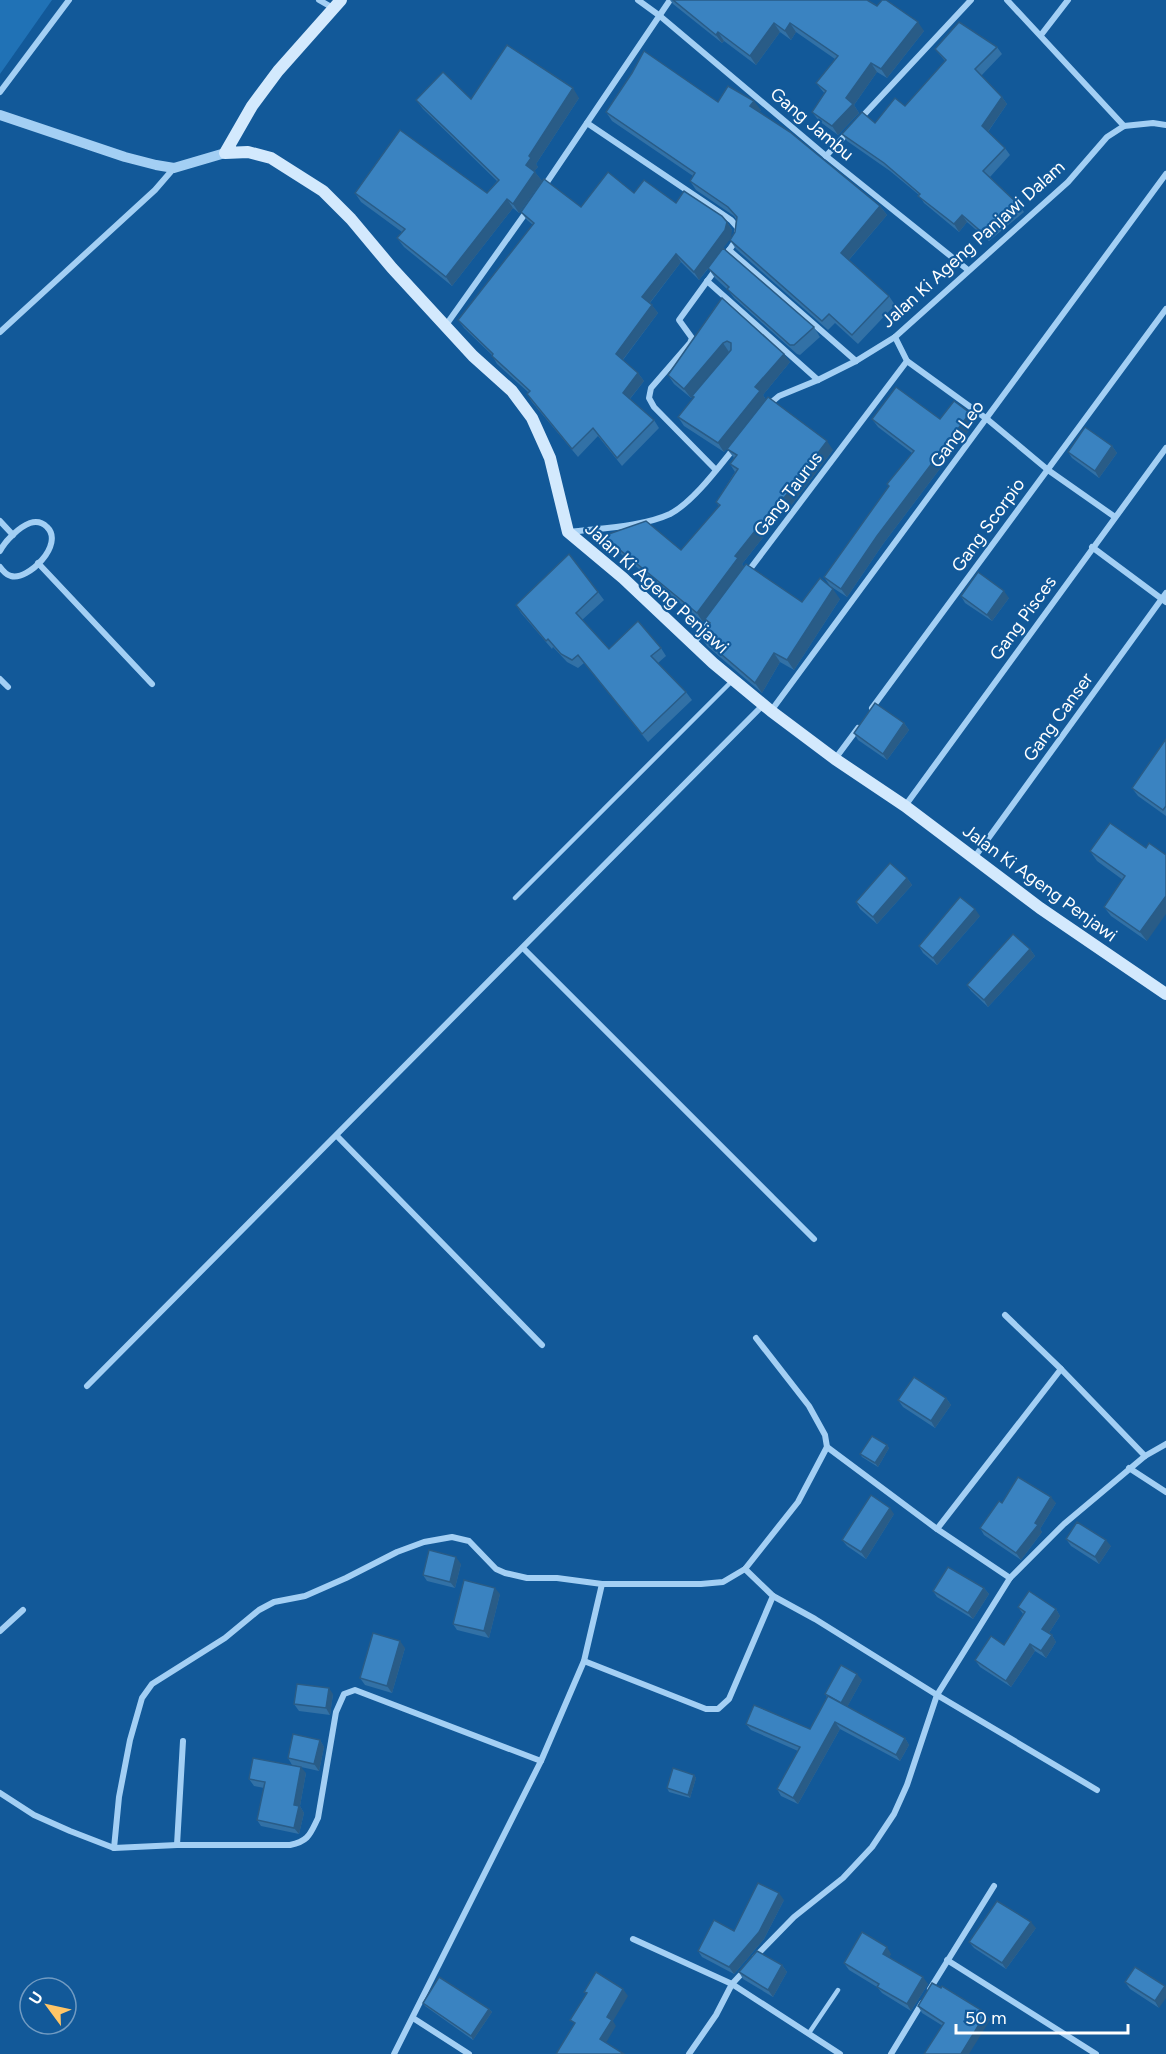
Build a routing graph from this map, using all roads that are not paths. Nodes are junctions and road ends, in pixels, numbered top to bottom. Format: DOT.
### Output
graph roads {
  1 [pos="69,0"];
  2 [pos="319,0"];
  3 [pos="638,0"];
  4 [pos="670,0"];
  5 [pos="971,0"];
  6 [pos="1007,0"];
  7 [pos="1068,0"];
  8 [pos="337,4"];
  9 [pos="660,16"];
  10 [pos="1041,35"];
  11 [pos="0,92"];
  12 [pos="0,115"];
  13 [pos="587,123"];
  14 [pos="1166,125"];
  15 [pos="1124,126"];
  16 [pos="225,153"];
  17 [pos="826,156"];
  18 [pos="174,168"];
  19 [pos="1166,174"];
  20 [pos="537,197"];
  21 [pos="531,206"];
  22 [pos="729,250"];
  23 [pos="968,270"];
  24 [pos="707,281"];
  25 [pos="1166,309"];
  26 [pos="446,325"];
  27 [pos="0,332"];
  28 [pos="895,337"];
  29 [pos="856,361"];
  30 [pos="907,361"];
  31 [pos="818,380"];
  32 [pos="761,414"];
  33 [pos="680,418"];
  34 [pos="987,419"];
  35 [pos="673,427"];
  36 [pos="737,444"];
  37 [pos="1166,448"];
  38 [pos="716,470"];
  39 [pos="1048,470"];
  40 [pos="1114,518"];
  41 [pos="0,521"];
  42 [pos="568,532"];
  43 [pos="13,535"];
  44 [pos="1092,548"];
  45 [pos="0,551"];
  46 [pos="38,563"];
  47 [pos="0,567"];
  48 [pos="743,579"];
  49 [pos="1164,598"];
  50 [pos="714,616"];
  51 [pos="693,645"];
  52 [pos="0,679"];
  53 [pos="733,680"];
  54 [pos="152,684"];
  55 [pos="8,687"];
  56 [pos="767,708"];
  57 [pos="868,714"];
  58 [pos="862,723"];
  59 [pos="835,759"];
  60 [pos="905,806"];
  61 [pos="974,858"];
  62 [pos="515,898"];
  63 [pos="523,948"];
  64 [pos="1166,994"];
  65 [pos="337,1136"];
  66 [pos="814,1239"];
  67 [pos="1005,1315"];
  68 [pos="756,1338"];
  69 [pos="542,1345"];
  70 [pos="1061,1369"];
  71 [pos="87,1386"];
  72 [pos="1166,1444"];
  73 [pos="827,1447"];
  74 [pos="1145,1456"];
  75 [pos="1129,1468"];
  76 [pos="1166,1492"];
  77 [pos="937,1529"];
  78 [pos="745,1569"];
  79 [pos="1010,1578"];
  80 [pos="602,1584"];
  81 [pos="773,1596"];
  82 [pos="23,1610"];
  83 [pos="0,1631"];
  84 [pos="584,1661"];
  85 [pos="937,1695"];
  86 [pos="183,1741"];
  87 [pos="541,1761"];
  88 [pos="1097,1790"];
  89 [pos="0,1793"];
  90 [pos="177,1845"];
  91 [pos="114,1848"];
  92 [pos="994,1886"];
  93 [pos="633,1939"];
  94 [pos="947,1960"];
  95 [pos="732,1984"];
  96 [pos="838,1989"];
  97 [pos="413,2018"];
  98 [pos="810,2033"];
  99 [pos="394,2054"];
  100 [pos="470,2054"];
  101 [pos="689,2054"];
  102 [pos="840,2054"];
  103 [pos="891,2054"];
  104 [pos="1096,2054"];
  1 -- 11 [label="street"];
  2 -- 8 [label="street"];
  3 -- 9 [label="street, Gang Jambu"];
  4 -- 9 [label="street"];
  5 -- 17 [label="street"];
  6 -- 10 [label="street"];
  7 -- 10 [label="street"];
  8 -- 16 [label="main road"];
  9 -- 13 [label="street"];
  9 -- 17 [label="street, Gang Jambu"];
  10 -- 15 [label="street"];
  12 -- 18 [label="street"];
  13 -- 20 [label="street"];
  13 -- 22 [label="street"];
  14 -- 15 [label="street"];
  15 -- 23 [label="street, Jalan Ki Ageng Panjawi Dalam"];
  16 -- 18 [label="street"];
  16 -- 26 [label="main road, Jalan Ki Ageng Penjawi"];
  17 -- 23 [label="street, Gang Jambu"];
  18 -- 27 [label="street"];
  19 -- 34 [label="street, Gang Leo"];
  21 -- 26 [label="street"];
  22 -- 24 [label="street"];
  22 -- 29 [label="street"];
  23 -- 28 [label="street, Jalan Ki Ageng Panjawi Dalam"];
  24 -- 31 [label="street"];
  24 -- 35 [label="street"];
  25 -- 39 [label="street, Gang Scorpio"];
  26 -- 42 [label="main road, Jalan Ki Ageng Penjawi"];
  28 -- 29 [label="street, Jalan Ki Ageng Panjawi Dalam"];
  28 -- 30 [label="street"];
  29 -- 31 [label="street, Jalan Ki Ageng Panjawi Dalam"];
  30 -- 34 [label="street"];
  30 -- 48 [label="street, Gang Taurus"];
  31 -- 32 [label="street, Jalan Ki Ageng Panjawi Dalam"];
  33 -- 35 [label="street"];
  34 -- 39 [label="street"];
  34 -- 56 [label="street, Gang Leo"];
  35 -- 38 [label="street"];
  36 -- 38 [label="street"];
  37 -- 40 [label="street, Gang Pisces"];
  38 -- 42 [label="street"];
  39 -- 40 [label="street"];
  39 -- 57 [label="street, Gang Scorpio"];
  40 -- 44 [label="street, Gang Pisces"];
  41 -- 43 [label="street"];
  42 -- 51 [label="main road, Jalan Ki Ageng Penjawi"];
  43 -- 45 [label="street"];
  43 -- 46 [label="street"];
  44 -- 49 [label="street"];
  44 -- 60 [label="street, Gang Pisces"];
  46 -- 47 [label="street"];
  46 -- 54 [label="street"];
  49 -- 61 [label="street, Gang Canser"];
  50 -- 51 [label="street"];
  51 -- 53 [label="main road, Jalan Ki Ageng Penjawi"];
  52 -- 55 [label="street"];
  53 -- 56 [label="main road, Jalan Ki Ageng Penjawi"];
  53 -- 62 [label="lane"];
  56 -- 59 [label="main road, Jalan Ki Ageng Penjawi"];
  56 -- 63 [label="street, Gang Leo"];
  58 -- 59 [label="street"];
  59 -- 60 [label="main road, Jalan Ki Ageng Penjawi"];
  60 -- 61 [label="main road, Jalan Ki Ageng Penjawi"];
  61 -- 64 [label="main road, Jalan Ki Ageng Penjawi"];
  63 -- 65 [label="street, Gang Leo"];
  63 -- 66 [label="street"];
  65 -- 69 [label="street"];
  65 -- 71 [label="street, Gang Leo"];
  67 -- 70 [label="street"];
  68 -- 73 [label="street"];
  70 -- 74 [label="street"];
  70 -- 77 [label="street"];
  72 -- 74 [label="street"];
  73 -- 77 [label="street"];
  73 -- 78 [label="street"];
  74 -- 75 [label="street"];
  75 -- 76 [label="street"];
  75 -- 79 [label="street"];
  77 -- 79 [label="street"];
  78 -- 80 [label="street"];
  78 -- 81 [label="street"];
  79 -- 85 [label="street"];
  80 -- 84 [label="street"];
  80 -- 91 [label="street"];
  81 -- 84 [label="street"];
  81 -- 85 [label="street"];
  82 -- 83 [label="street"];
  84 -- 87 [label="street"];
  85 -- 88 [label="street"];
  85 -- 95 [label="street"];
  86 -- 90 [label="street"];
  87 -- 90 [label="street"];
  87 -- 97 [label="street"];
  89 -- 91 [label="street"];
  90 -- 91 [label="street"];
  92 -- 94 [label="street"];
  93 -- 95 [label="street"];
  94 -- 103 [label="street"];
  94 -- 104 [label="street"];
  95 -- 98 [label="street"];
  95 -- 101 [label="street"];
  96 -- 98 [label="lane"];
  97 -- 99 [label="street"];
  97 -- 100 [label="street"];
  98 -- 102 [label="street"];
}
